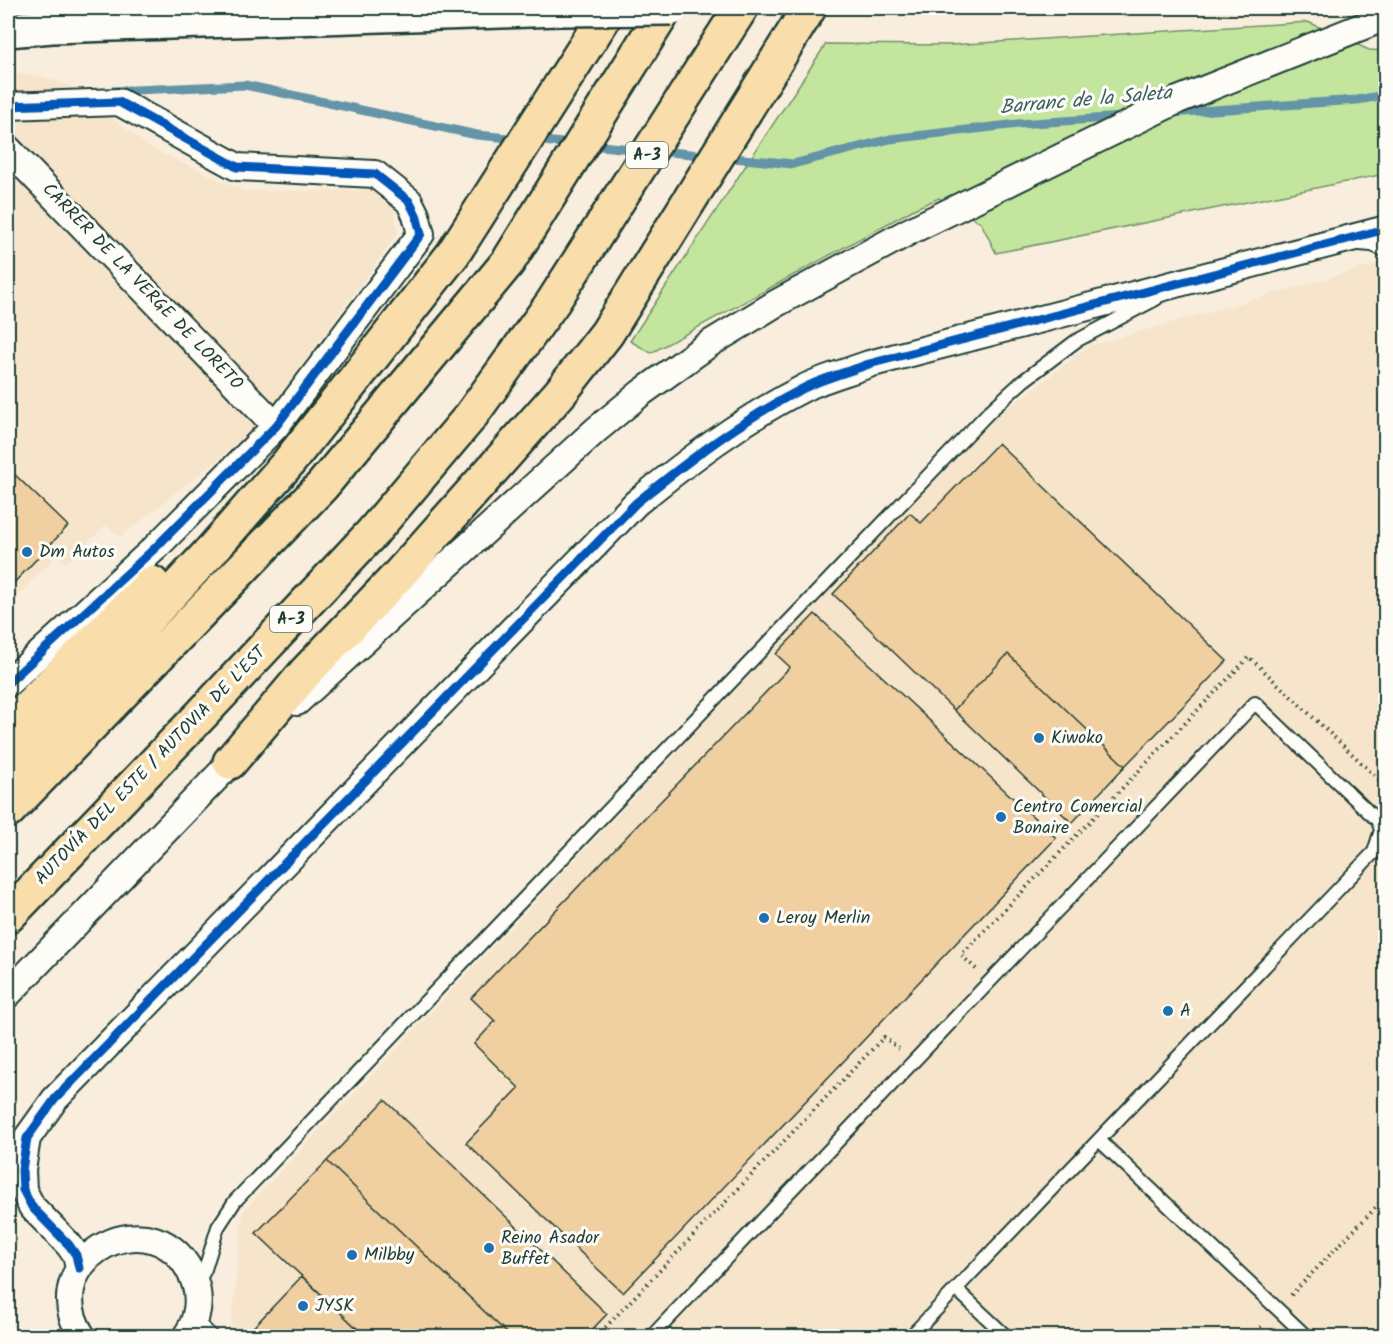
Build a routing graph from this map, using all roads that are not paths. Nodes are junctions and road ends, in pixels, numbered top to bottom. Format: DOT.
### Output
graph roads {
  1 [pos="9,8"];
  2 [pos="610,8"];
  3 [pos="666,8"];
  4 [pos="672,8"];
  5 [pos="741,8"];
  6 [pos="810,8"];
  7 [pos="1386,17"];
  8 [pos="52,26"];
  9 [pos="8,30"];
  10 [pos="8,106"];
  11 [pos="8,149"];
  12 [pos="1386,229"];
  13 [pos="1334,242"];
  14 [pos="1386,250"];
  15 [pos="1210,274"];
  16 [pos="362,370"];
  17 [pos="276,426"];
  18 [pos="8,682"];
  19 [pos="8,727"];
  20 [pos="230,762"];
  21 [pos="8,768"];
  22 [pos="8,811"];
  23 [pos="1386,846"];
  24 [pos="1374,852"];
  25 [pos="8,916"];
  26 [pos="8,994"];
  27 [pos="1099,1140"];
  28 [pos="79,1268"];
  29 [pos="196,1286"];
  30 [pos="956,1289"];
  31 [pos="198,1331"];
  32 [pos="82,1336"];
  33 [pos="651,1336"];
  34 [pos="912,1336"];
  35 [pos="1006,1336"];
  36 [pos="1306,1336"];
  1 -- 8 [label="main road"];
  2 -- 16 [label="highway"];
  3 -- 22 [label="highway"];
  4 -- 8 [label="main road, bridge"];
  5 -- 25 [label="highway, AUTOVÍA DEL ESTE / AUTOVIA DE L'EST / A-3"];
  6 -- 20 [label="highway"];
  7 -- 20 [label="street"];
  8 -- 9 [label="main road"];
  10 -- 17 [label="street"];
  11 -- 17 [label="street, CARRER DE LA VERGE DE LORETO"];
  12 -- 13 [label="street"];
  13 -- 14 [label="lane"];
  13 -- 15 [label="street"];
  15 -- 28 [label="street"];
  15 -- 29 [label="lane"];
  16 -- 19 [label="highway"];
  16 -- 21 [label="highway"];
  17 -- 18 [label="street"];
  20 -- 26 [label="street"];
  23 -- 24 [label="lane"];
  24 -- 27 [label="lane"];
  24 -- 33 [label="lane"];
  27 -- 30 [label="lane"];
  27 -- 36 [label="lane"];
  28 -- 29 [label="street"];
  28 -- 32 [label="street"];
  29 -- 31 [label="street"];
  30 -- 34 [label="lane"];
  30 -- 35 [label="lane"];
}
